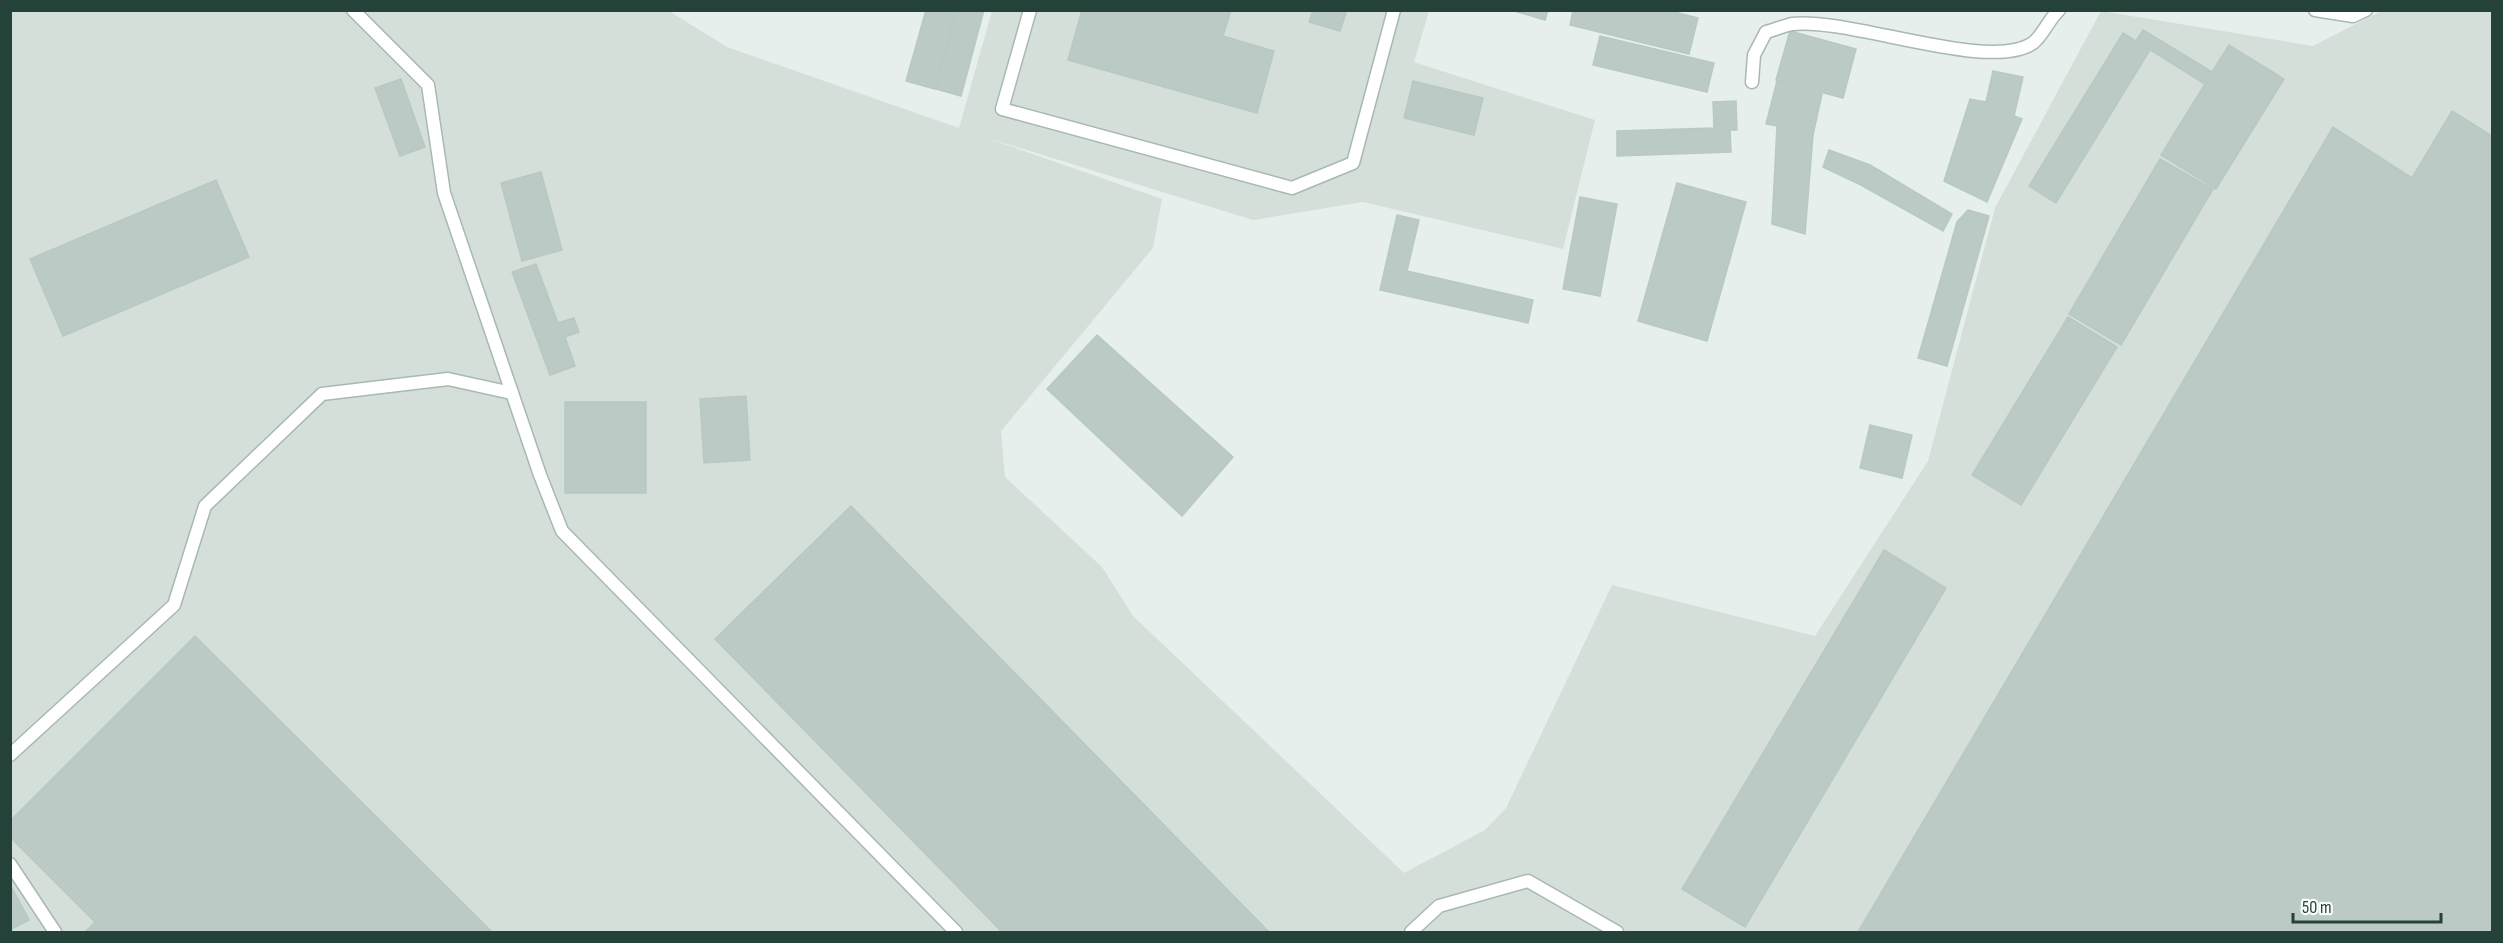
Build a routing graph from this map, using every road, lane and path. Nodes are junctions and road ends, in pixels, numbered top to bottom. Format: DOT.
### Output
graph roads {
  1 [pos="352,10"];
  2 [pos="1030,10"];
  3 [pos="1394,10"];
  4 [pos="2059,10"];
  5 [pos="2315,10"];
  6 [pos="2366,10"];
  7 [pos="1752,82"];
  8 [pos="512,393"];
  9 [pos="10,755"];
  10 [pos="10,864"];
  11 [pos="56,933"];
  12 [pos="956,933"];
  13 [pos="1411,933"];
  14 [pos="1617,933"];
  1 -- 8 [label="lane"];
  2 -- 3 [label="lane"];
  4 -- 7 [label="lane"];
  5 -- 6 [label="lane"];
  8 -- 9 [label="lane"];
  8 -- 12 [label="lane"];
  10 -- 11 [label="lane"];
  13 -- 14 [label="lane"];
}
